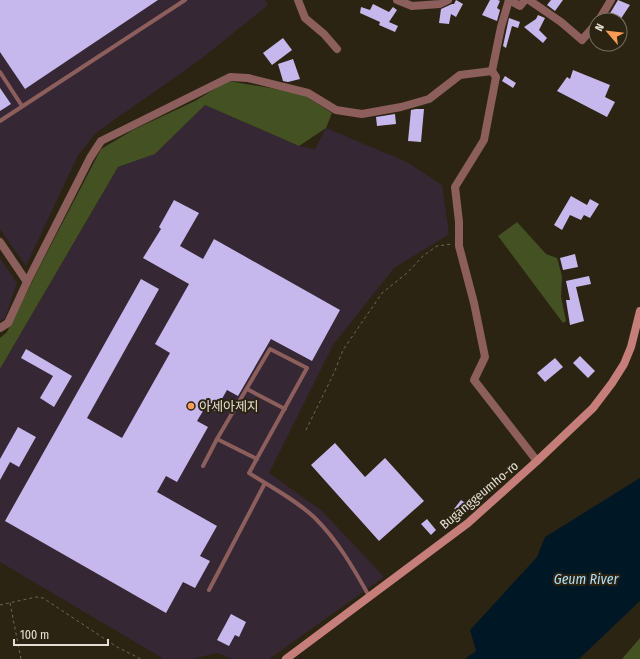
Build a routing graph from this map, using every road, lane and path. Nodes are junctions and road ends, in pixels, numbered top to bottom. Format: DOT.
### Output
graph roads {
  1 [pos="185,0"];
  2 [pos="298,0"];
  3 [pos="397,0"];
  4 [pos="448,0"];
  5 [pos="509,0"];
  6 [pos="525,0"];
  7 [pos="529,0"];
  8 [pos="611,0"];
  9 [pos="178,2"];
  10 [pos="604,12"];
  11 [pos="588,33"];
  12 [pos="336,49"];
  13 [pos="0,72"];
  14 [pos="492,72"];
  15 [pos="22,106"];
  16 [pos="0,121"];
  17 [pos="0,242"];
  18 [pos="459,243"];
  19 [pos="27,282"];
  20 [pos="640,311"];
  21 [pos="0,328"];
  22 [pos="247,389"];
  23 [pos="285,409"];
  24 [pos="306,430"];
  25 [pos="217,438"];
  26 [pos="257,459"];
  27 [pos="537,461"];
  28 [pos="203,466"];
  29 [pos="265,483"];
  30 [pos="209,590"];
  31 [pos="369,596"];
  32 [pos="10,602"];
  33 [pos="0,605"];
  34 [pos="21,659"];
  35 [pos="141,659"];
  36 [pos="286,659"];
  1 -- 9 [label="lane"];
  2 -- 12 [label="street"];
  3 -- 4 [label="street"];
  5 -- 6 [label="street"];
  5 -- 14 [label="street"];
  7 -- 11 [label="street"];
  8 -- 10 [label="street"];
  9 -- 15 [label="lane"];
  13 -- 15 [label="lane"];
  14 -- 18 [label="street"];
  14 -- 19 [label="street"];
  15 -- 16 [label="lane"];
  17 -- 19 [label="street"];
  18 -- 24 [label="path"];
  18 -- 27 [label="street"];
  19 -- 21 [label="street"];
  20 -- 27 [label="street, Buganggeumho-ro"];
  22 -- 23 [label="lane"];
  22 -- 23 [label="lane"];
  22 -- 25 [label="lane"];
  23 -- 26 [label="lane"];
  25 -- 26 [label="lane"];
  25 -- 28 [label="lane"];
  26 -- 29 [label="lane"];
  27 -- 31 [label="street, Buganggeumho-ro"];
  29 -- 30 [label="lane"];
  29 -- 31 [label="lane"];
  31 -- 36 [label="street, Buganggeumho-ro"];
  32 -- 33 [label="path"];
  32 -- 34 [label="path"];
  32 -- 35 [label="path"];
}
